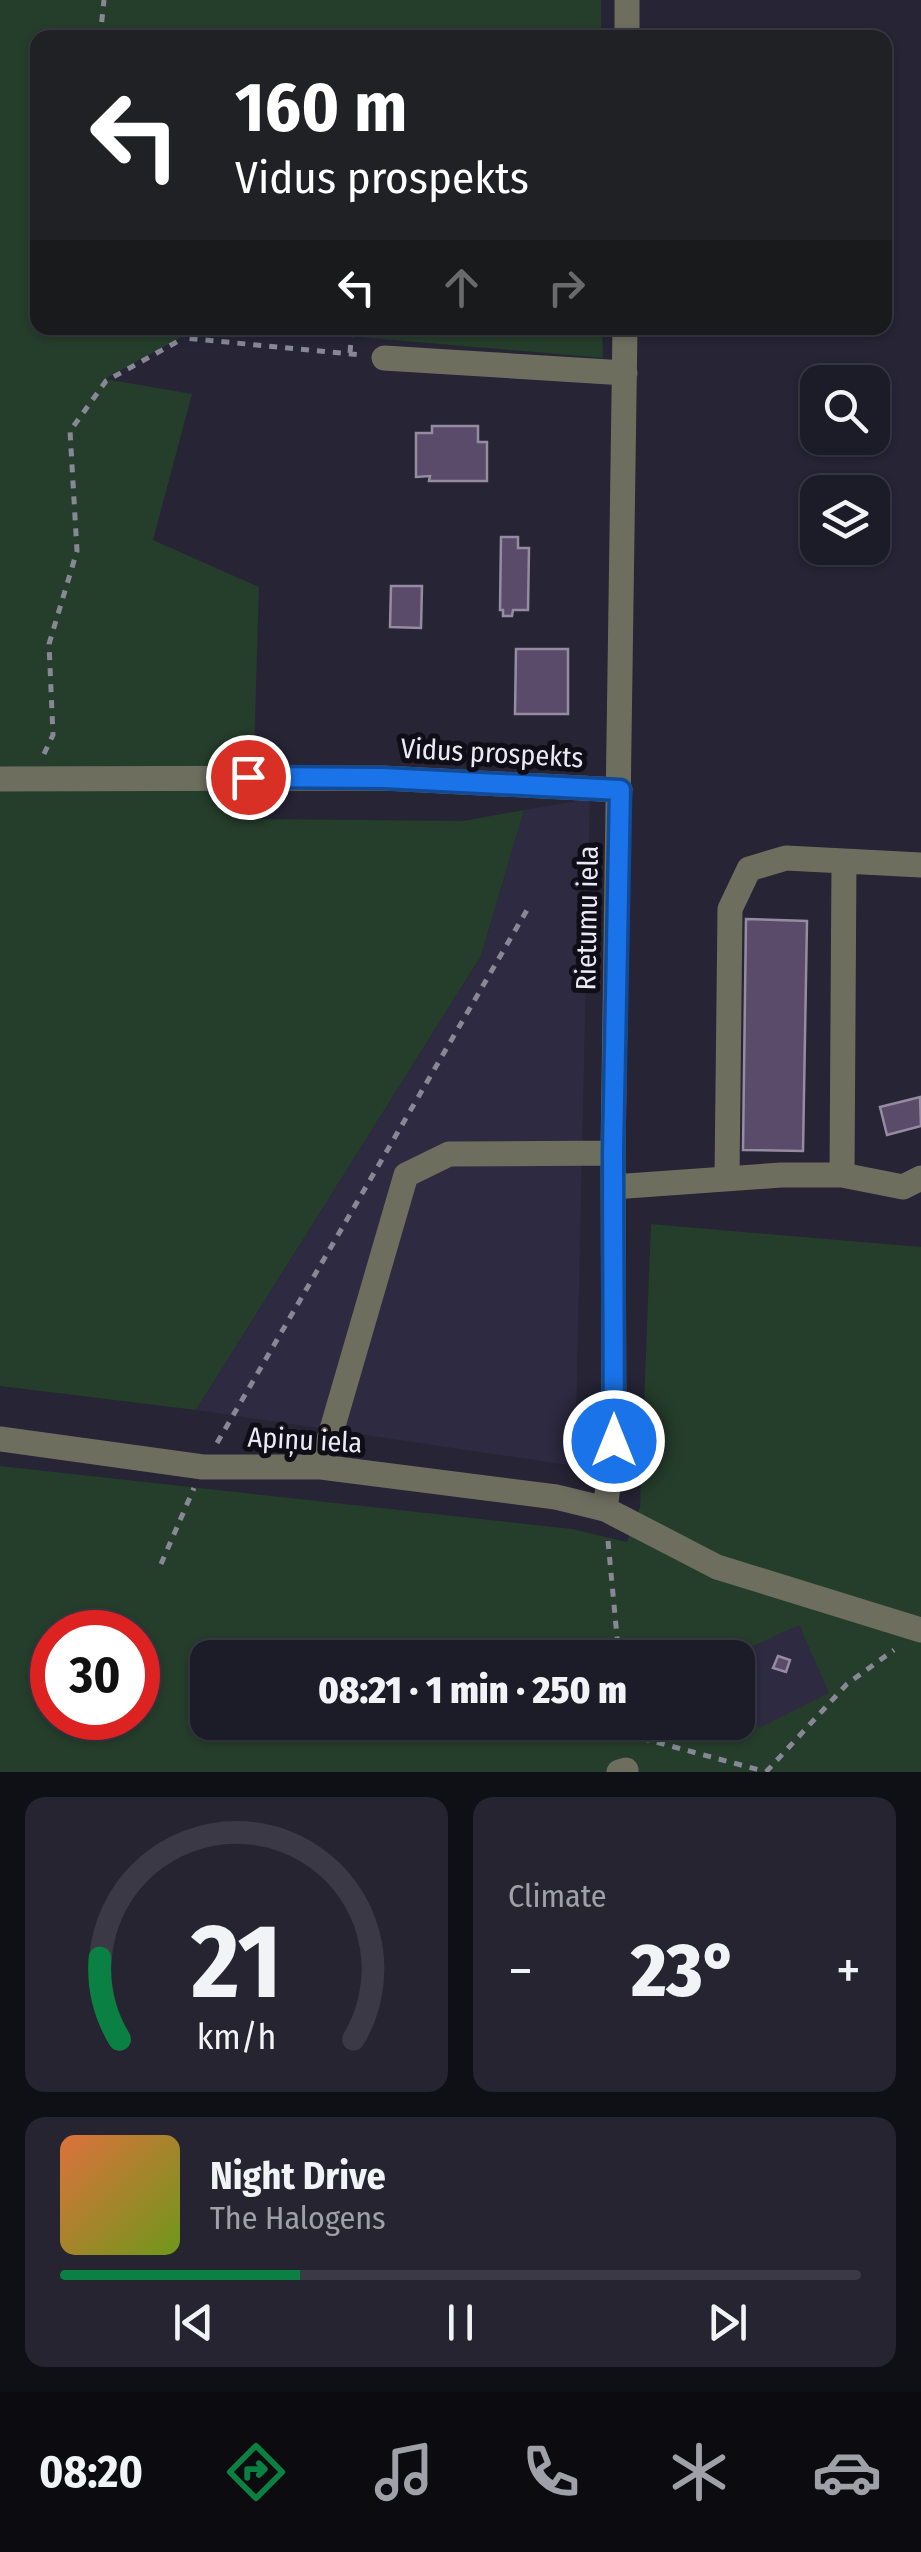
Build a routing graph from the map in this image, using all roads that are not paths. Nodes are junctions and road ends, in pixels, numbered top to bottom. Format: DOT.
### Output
graph roads {
  1 [pos="627,0"];
  2 [pos="627,30"];
  3 [pos="625,335"];
  4 [pos="384,358"];
  5 [pos="625,373"];
  6 [pos="0,779"];
  7 [pos="620,790"];
  8 [pos="844,861"];
  9 [pos="921,865"];
  10 [pos="613,1153"];
  11 [pos="842,1175"];
  12 [pos="726,1178"];
  13 [pos="921,1178"];
  14 [pos="614,1187"];
  15 [pos="0,1439"];
  16 [pos="321,1467"];
  17 [pos="605,1510"];
  18 [pos="921,1630"];
  1 -- 2 [label="street"];
  3 -- 5 [label="street, Rietumu iela"];
  4 -- 5 [label="street"];
  5 -- 7 [label="street, Rietumu iela"];
  6 -- 7 [label="street, Vidus prospekts"];
  7 -- 10 [label="street, Rietumu iela"];
  8 -- 9 [label="street"];
  8 -- 11 [label="street"];
  8 -- 12 [label="street"];
  10 -- 14 [label="street, Rietumu iela"];
  10 -- 16 [label="street"];
  11 -- 12 [label="street"];
  11 -- 13 [label="street"];
  12 -- 14 [label="street"];
  14 -- 17 [label="street, Rietumu iela"];
  15 -- 16 [label="street, Apiņu iela"];
  16 -- 17 [label="street, Apiņu iela"];
  17 -- 18 [label="street, Apiņu iela"];
}
